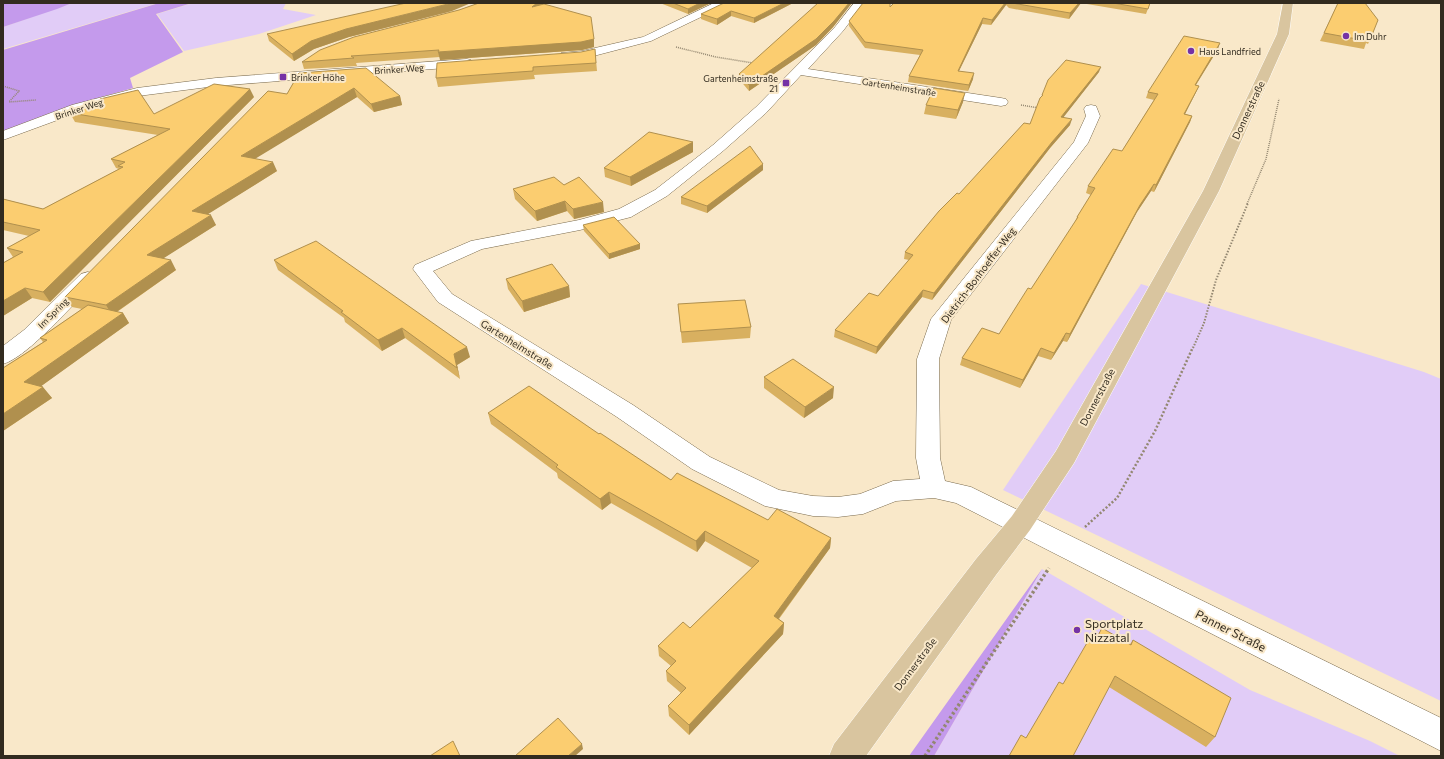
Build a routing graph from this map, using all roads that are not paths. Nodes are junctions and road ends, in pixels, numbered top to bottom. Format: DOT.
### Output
graph roads {
  1 [pos="722,3"];
  2 [pos="859,3"];
  3 [pos="1288,3"];
  4 [pos="550,57"];
  5 [pos="479,62"];
  6 [pos="302,65"];
  7 [pos="797,71"];
  8 [pos="284,77"];
  9 [pos="267,92"];
  10 [pos="1001,102"];
  11 [pos="1091,109"];
  12 [pos="3,136"];
  13 [pos="101,265"];
  14 [pos="3,357"];
  15 [pos="934,488"];
  16 [pos="1021,523"];
  17 [pos="1441,735"];
  18 [pos="846,756"];
  1 -- 4 [label="street"];
  2 -- 7 [label="street, Gartenheimstraße"];
  3 -- 16 [label="main road, Donnerstraße"];
  5 -- 8 [label="street, Brinker Weg"];
  6 -- 8 [label="street"];
  7 -- 10 [label="street, Gartenheimstraße"];
  7 -- 15 [label="street, Gartenheimstraße"];
  8 -- 9 [label="street"];
  8 -- 12 [label="street, Brinker Weg"];
  11 -- 15 [label="street, Dietrich-Bonhoeffer-Weg"];
  13 -- 14 [label="street, Im Spring"];
  15 -- 16 [label="street, Gartenheimstraße"];
  16 -- 17 [label="street, Panner Straße"];
  16 -- 18 [label="main road, Donnerstraße"];
}
